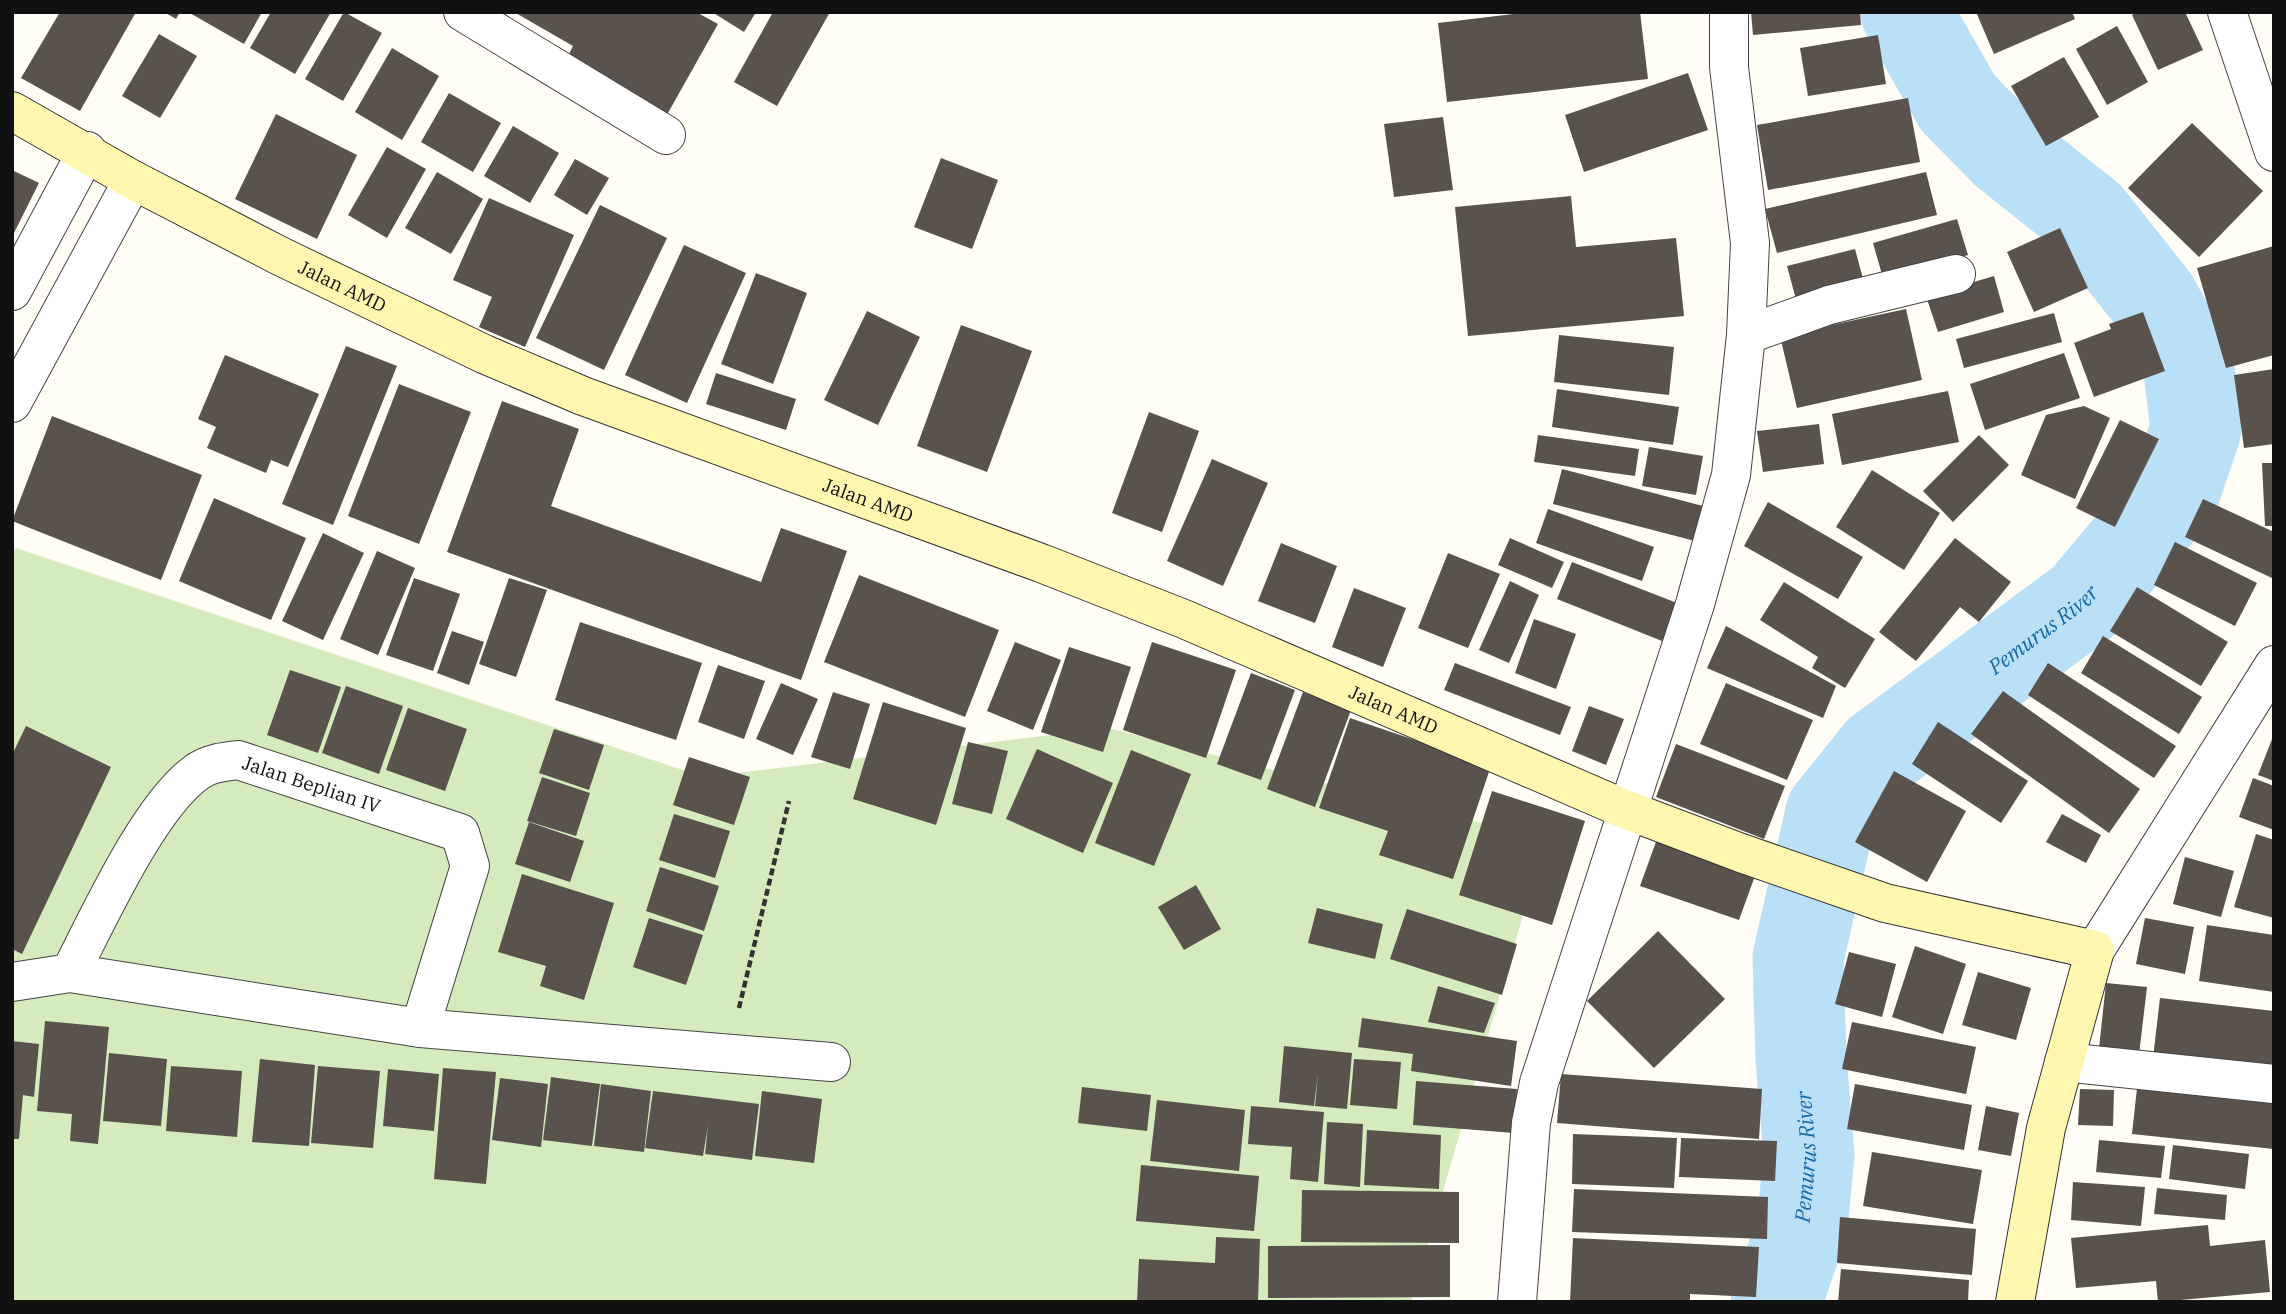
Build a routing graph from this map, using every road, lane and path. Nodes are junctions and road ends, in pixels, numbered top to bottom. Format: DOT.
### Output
graph roads {
  1 [pos="463,12"];
  2 [pos="1729,12"];
  3 [pos="2227,12"];
  4 [pos="12,111"];
  5 [pos="666,135"];
  6 [pos="87,151"];
  7 [pos="2274,152"];
  8 [pos="133,180"];
  9 [pos="1956,274"];
  10 [pos="12,290"];
  11 [pos="1746,335"];
  12 [pos="12,403"];
  13 [pos="2274,666"];
  14 [pos="789,801"];
  15 [pos="1628,810"];
  16 [pos="2095,950"];
  17 [pos="70,973"];
  18 [pos="12,982"];
  19 [pos="420,1028"];
  20 [pos="728,1053"];
  21 [pos="831,1062"];
  22 [pos="2064,1062"];
  23 [pos="2274,1084"];
  24 [pos="1517,1302"];
  25 [pos="2015,1302"];
  1 -- 5 [label="street"];
  2 -- 11 [label="street"];
  3 -- 7 [label="street"];
  4 -- 6 [label="street, Jalan AMD"];
  6 -- 8 [label="street, Jalan AMD"];
  6 -- 10 [label="street"];
  8 -- 12 [label="street"];
  8 -- 15 [label="street, Jalan AMD"];
  9 -- 11 [label="street"];
  11 -- 15 [label="street"];
  13 -- 16 [label="street"];
  14 -- 20 [label="path"];
  15 -- 16 [label="street, Jalan AMD"];
  15 -- 24 [label="street"];
  16 -- 22 [label="street"];
  17 -- 18 [label="street"];
  17 -- 19 [label="street"];
  17 -- 19 [label="street, Jalan Beplian IV"];
  19 -- 20 [label="street"];
  20 -- 21 [label="street"];
  22 -- 23 [label="street"];
  22 -- 25 [label="street"];
}
